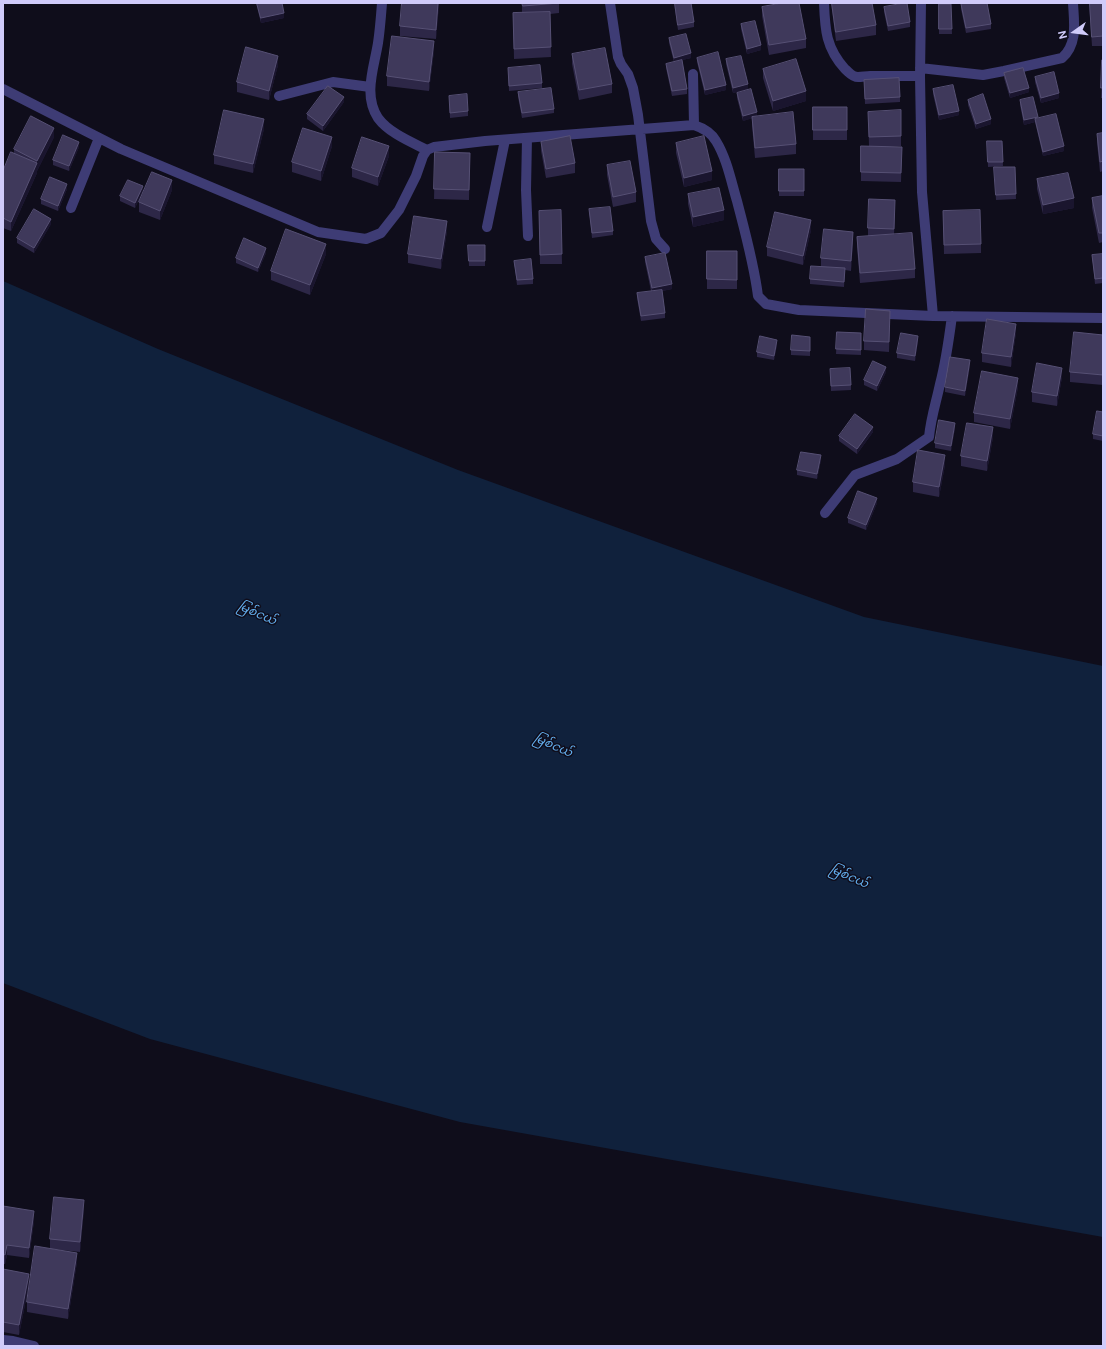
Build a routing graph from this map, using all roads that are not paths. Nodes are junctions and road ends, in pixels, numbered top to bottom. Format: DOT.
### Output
graph roads {
  1 [pos="382,3"];
  2 [pos="610,3"];
  3 [pos="824,3"];
  4 [pos="921,3"];
  5 [pos="1073,3"];
  6 [pos="920,72"];
  7 [pos="693,74"];
  8 [pos="370,87"];
  9 [pos="3,89"];
  10 [pos="279,96"];
  11 [pos="694,125"];
  12 [pos="639,130"];
  13 [pos="99,138"];
  14 [pos="527,138"];
  15 [pos="504,140"];
  16 [pos="427,150"];
  17 [pos="71,208"];
  18 [pos="487,227"];
  19 [pos="528,236"];
  20 [pos="665,249"];
  21 [pos="933,316"];
  22 [pos="952,316"];
  23 [pos="1103,318"];
  24 [pos="825,512"];
  25 [pos="3,1340"];
  26 [pos="34,1346"];
  1 -- 8 [label="street"];
  2 -- 12 [label="street"];
  3 -- 6 [label="street"];
  4 -- 6 [label="street"];
  5 -- 6 [label="street"];
  6 -- 21 [label="street"];
  7 -- 11 [label="street"];
  8 -- 10 [label="street"];
  8 -- 16 [label="street"];
  9 -- 13 [label="street"];
  11 -- 12 [label="street"];
  11 -- 21 [label="street"];
  12 -- 14 [label="street"];
  12 -- 20 [label="street"];
  13 -- 16 [label="street"];
  13 -- 17 [label="street"];
  14 -- 15 [label="street"];
  14 -- 19 [label="street"];
  15 -- 16 [label="street"];
  15 -- 18 [label="street"];
  21 -- 22 [label="street"];
  22 -- 23 [label="street"];
  22 -- 24 [label="street"];
  25 -- 26 [label="street"];
}
